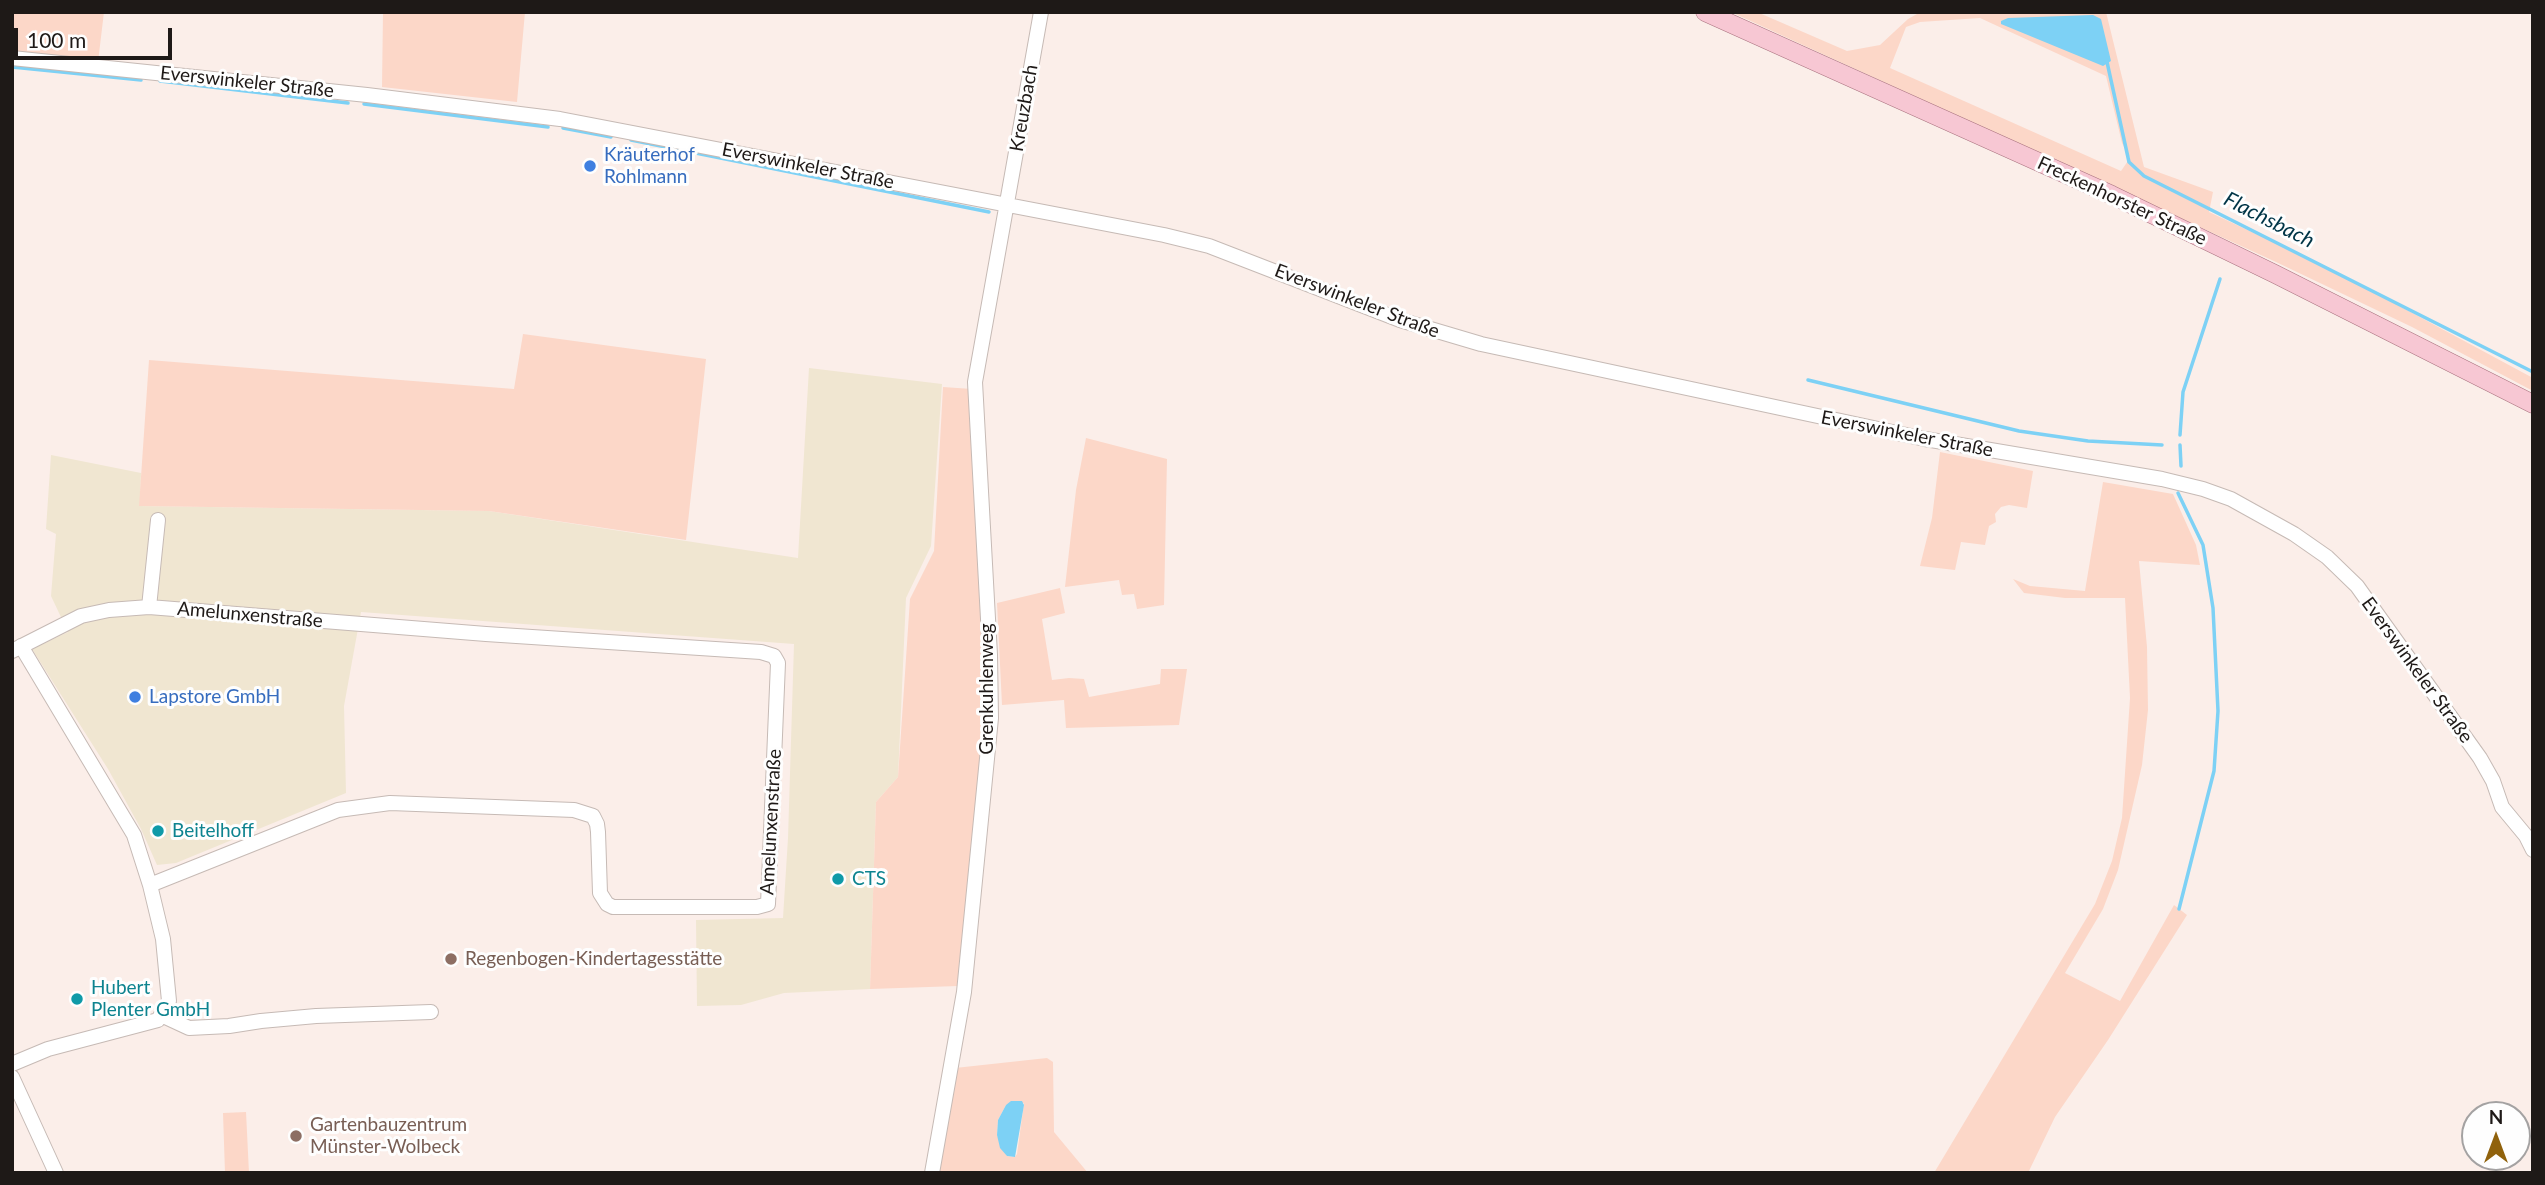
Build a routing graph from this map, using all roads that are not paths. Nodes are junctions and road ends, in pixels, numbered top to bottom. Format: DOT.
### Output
graph roads {
  1 [pos="1041,12"];
  2 [pos="1705,12"];
  3 [pos="12,58"];
  4 [pos="1005,204"];
  5 [pos="2533,404"];
  6 [pos="158,520"];
  7 [pos="149,607"];
  8 [pos="17,649"];
  9 [pos="2533,850"];
  10 [pos="150,885"];
  11 [pos="431,1012"];
  12 [pos="161,1015"];
  13 [pos="12,1064"];
  14 [pos="12,1077"];
  15 [pos="56,1173"];
  16 [pos="932,1173"];
  1 -- 4 [label="street, Kreuzbach"];
  2 -- 5 [label="main road, Freckenhorster Straße"];
  3 -- 4 [label="street, Everswinkeler Straße"];
  4 -- 9 [label="street, Everswinkeler Straße"];
  4 -- 16 [label="street, Grenkuhlenweg"];
  6 -- 7 [label="street, Amelunxenstraße"];
  7 -- 8 [label="street, Amelunxenstraße"];
  7 -- 10 [label="street, Amelunxenstraße"];
  8 -- 10 [label="street, Amelunxenstraße"];
  10 -- 12 [label="street, Amelunxenstraße"];
  11 -- 12 [label="street"];
  12 -- 13 [label="street"];
  14 -- 15 [label="street"];
}
